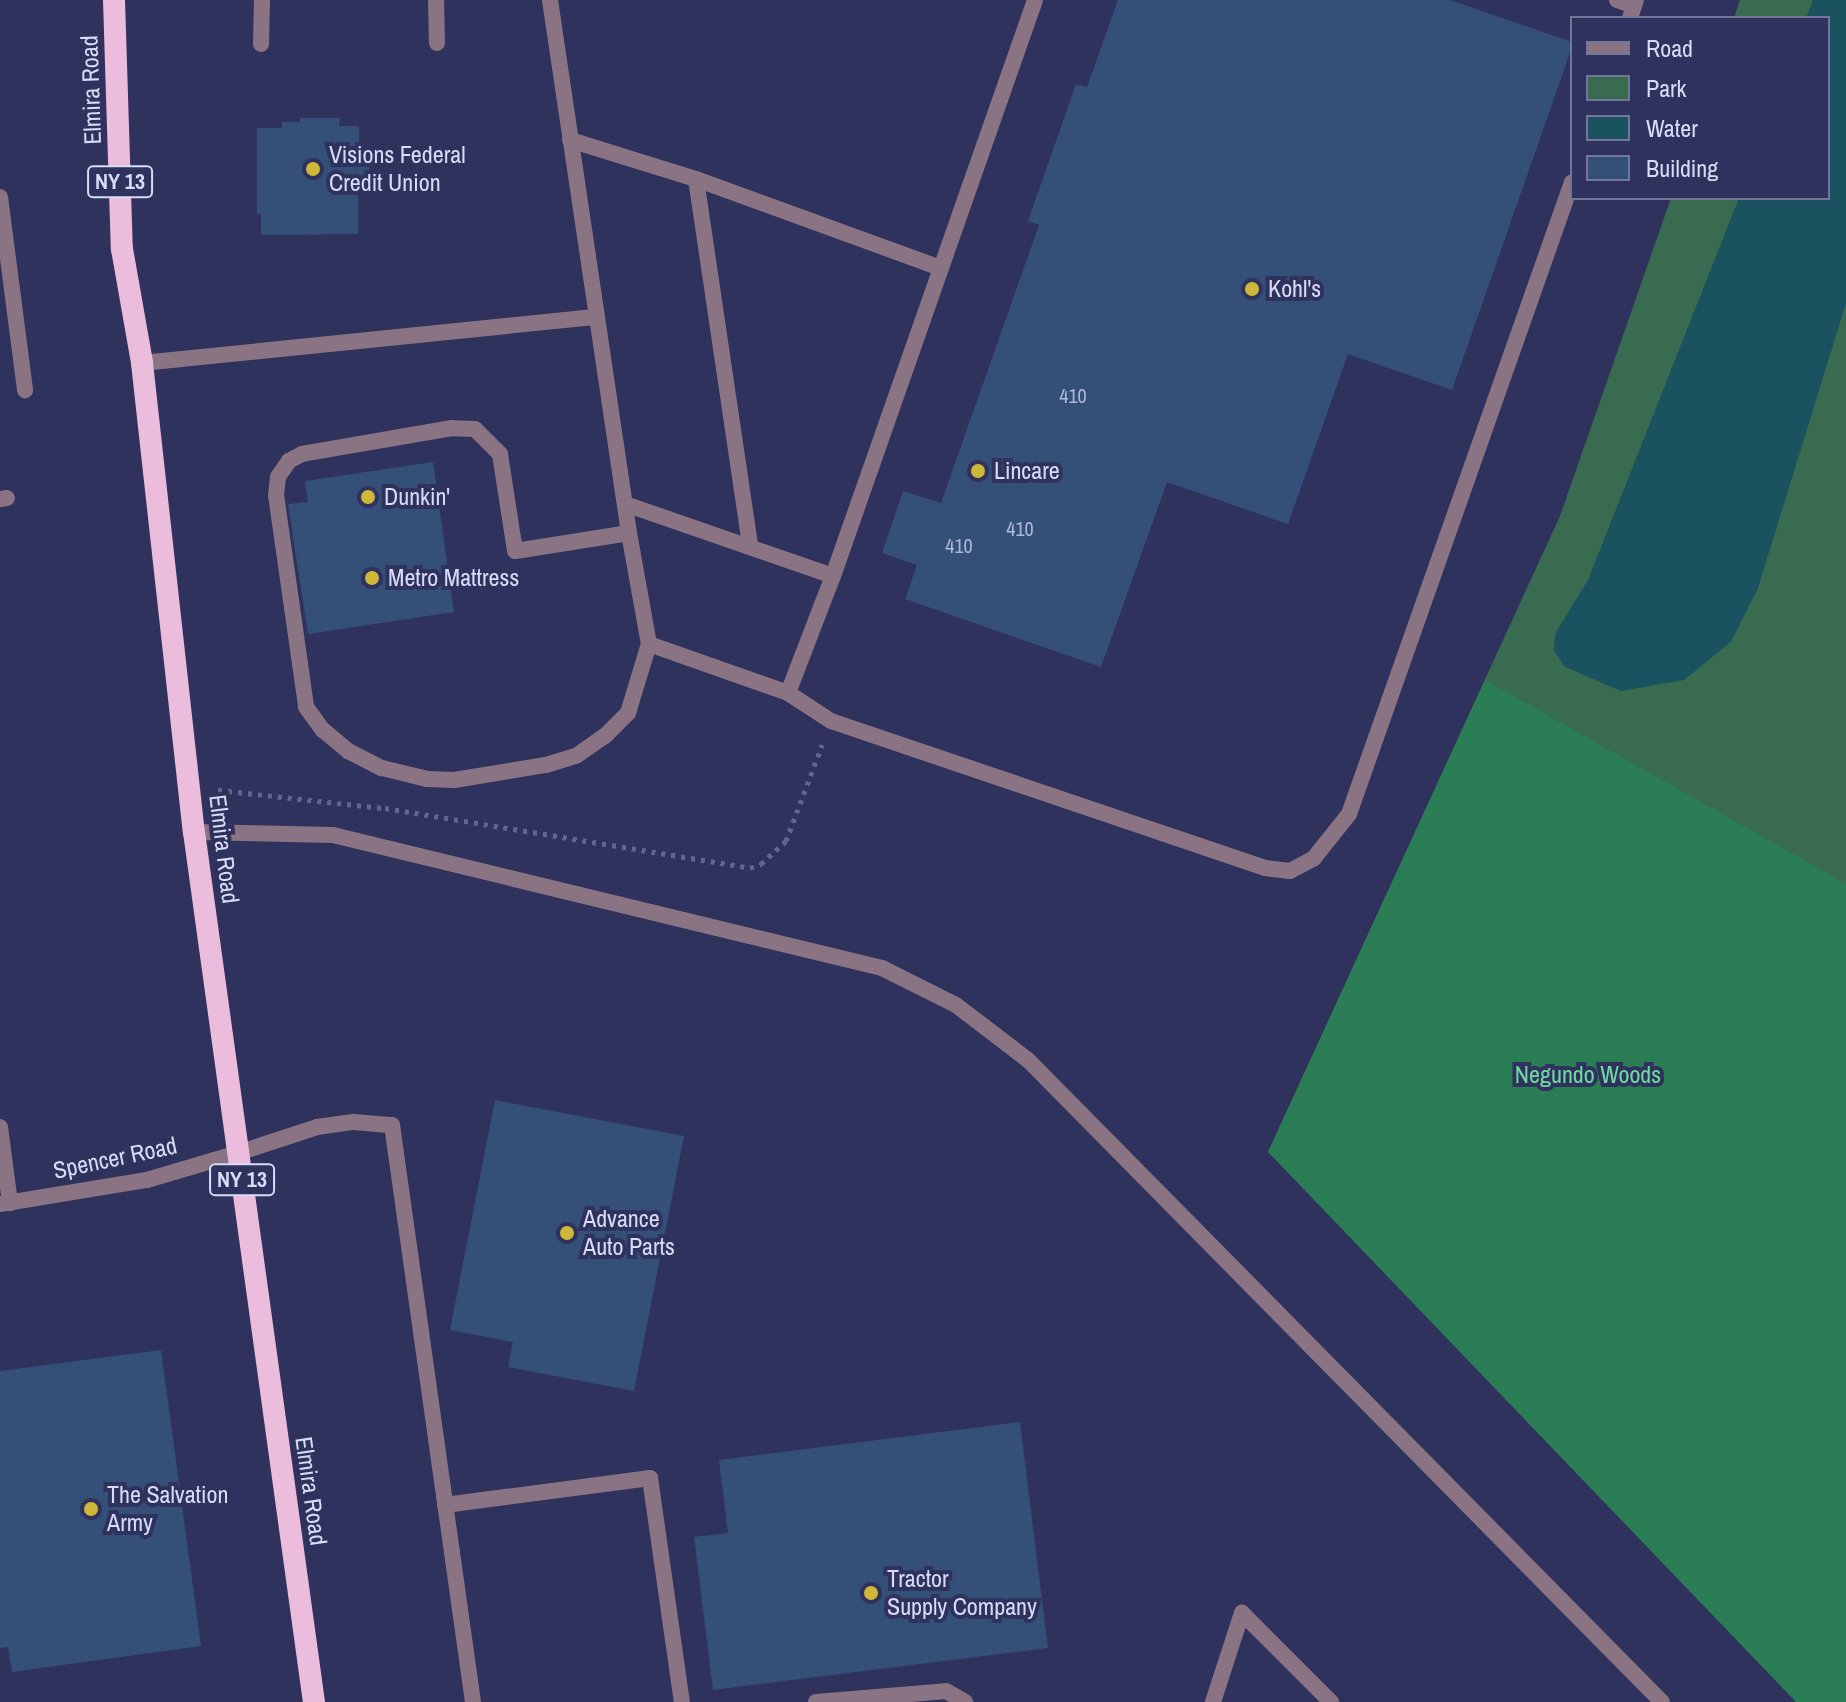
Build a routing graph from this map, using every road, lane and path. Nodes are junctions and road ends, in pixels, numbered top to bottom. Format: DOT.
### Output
graph roads {
  1 [pos="114,0"];
  2 [pos="262,0"];
  3 [pos="436,0"];
  4 [pos="550,0"];
  5 [pos="1035,0"];
  6 [pos="1617,0"];
  7 [pos="1633,8"];
  8 [pos="437,43"];
  9 [pos="261,44"];
  10 [pos="570,140"];
  11 [pos="696,179"];
  12 [pos="1570,188"];
  13 [pos="0,197"];
  14 [pos="940,268"];
  15 [pos="6,283"];
  16 [pos="597,317"];
  17 [pos="142,363"];
  18 [pos="25,390"];
  19 [pos="628,505"];
  20 [pos="629,533"];
  21 [pos="750,545"];
  22 [pos="833,576"];
  23 [pos="649,644"];
  24 [pos="788,693"];
  25 [pos="831,721"];
  26 [pos="189,786"];
  27 [pos="194,832"];
  28 [pos="0,1127"];
  29 [pos="238,1153"];
  30 [pos="5,1204"];
  31 [pos="445,1505"];
  32 [pos="314,1702"];
  33 [pos="473,1702"];
  34 [pos="682,1702"];
  35 [pos="816,1702"];
  36 [pos="965,1702"];
  37 [pos="1213,1702"];
  38 [pos="1331,1702"];
  39 [pos="1662,1702"];
  1 -- 17 [label="highway, Elmira Road / NY 13"];
  2 -- 9 [label="street"];
  3 -- 8 [label="street"];
  4 -- 10 [label="street"];
  5 -- 14 [label="street"];
  6 -- 7 [label="street"];
  10 -- 11 [label="street"];
  10 -- 16 [label="street"];
  11 -- 14 [label="street"];
  11 -- 21 [label="street"];
  12 -- 25 [label="street"];
  13 -- 15 [label="street"];
  14 -- 22 [label="street"];
  15 -- 18 [label="street"];
  16 -- 17 [label="street"];
  16 -- 19 [label="street"];
  17 -- 26 [label="highway, Elmira Road / NY 13"];
  19 -- 20 [label="street"];
  19 -- 21 [label="street"];
  20 -- 23 [label="street"];
  20 -- 23 [label="street"];
  21 -- 22 [label="street"];
  22 -- 24 [label="street"];
  23 -- 24 [label="street"];
  24 -- 25 [label="street"];
  25 -- 26 [label="path"];
  26 -- 27 [label="highway, Elmira Road / NY 13"];
  27 -- 29 [label="highway, Elmira Road / NY 13"];
  27 -- 39 [label="street"];
  28 -- 30 [label="street"];
  29 -- 30 [label="street, Spencer Road"];
  29 -- 31 [label="street, Spencer Road"];
  29 -- 32 [label="highway, Elmira Road / NY 13"];
  31 -- 33 [label="street"];
  31 -- 34 [label="street"];
  35 -- 36 [label="street"];
  37 -- 38 [label="street"];
}
